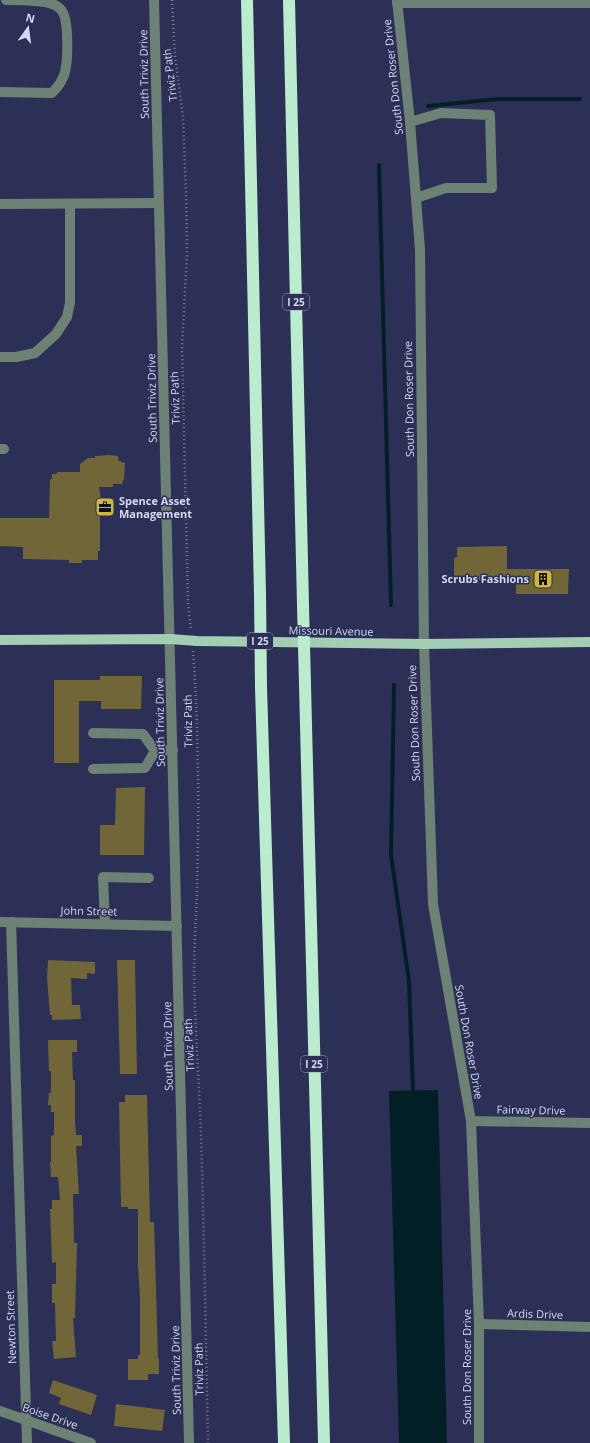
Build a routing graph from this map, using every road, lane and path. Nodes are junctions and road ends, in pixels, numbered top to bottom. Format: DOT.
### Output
graph roads {
  1 [pos="6,0"];
  2 [pos="154,0"];
  3 [pos="172,0"];
  4 [pos="248,0"];
  5 [pos="288,0"];
  6 [pos="397,2"];
  7 [pos="590,3"];
  8 [pos="0,92"];
  9 [pos="410,122"];
  10 [pos="416,198"];
  11 [pos="159,203"];
  12 [pos="0,204"];
  13 [pos="70,204"];
  14 [pos="0,357"];
  15 [pos="170,639"];
  16 [pos="0,640"];
  17 [pos="192,641"];
  18 [pos="590,642"];
  19 [pos="424,644"];
  20 [pos="93,733"];
  21 [pos="173,750"];
  22 [pos="155,751"];
  23 [pos="93,769"];
  24 [pos="149,878"];
  25 [pos="0,922"];
  26 [pos="11,922"];
  27 [pos="105,924"];
  28 [pos="177,926"];
  29 [pos="471,1121"];
  30 [pos="590,1123"];
  31 [pos="479,1324"];
  32 [pos="590,1327"];
  33 [pos="282,1389"];
  34 [pos="0,1411"];
  35 [pos="26,1420"];
  36 [pos="27,1443"];
  37 [pos="91,1443"];
  38 [pos="189,1443"];
  39 [pos="208,1443"];
  40 [pos="280,1443"];
  41 [pos="284,1443"];
  42 [pos="324,1443"];
  43 [pos="479,1443"];
  1 -- 8 [label="street"];
  2 -- 11 [label="street, South Triviz Drive"];
  3 -- 17 [label="path, Triviz Path"];
  4 -- 33 [label="highway, I 25, bridge"];
  5 -- 42 [label="highway, I 25, bridge"];
  6 -- 7 [label="street"];
  6 -- 9 [label="street, South Don Roser Drive"];
  9 -- 10 [label="street, South Don Roser Drive"];
  9 -- 10 [label="street"];
  10 -- 19 [label="street, South Don Roser Drive"];
  11 -- 13 [label="street"];
  11 -- 15 [label="street, South Triviz Drive"];
  12 -- 13 [label="street"];
  13 -- 14 [label="street"];
  15 -- 16 [label="main road, Missouri Avenue"];
  15 -- 17 [label="main road, Missouri Avenue"];
  15 -- 21 [label="street, South Triviz Drive"];
  17 -- 19 [label="main road, Missouri Avenue"];
  17 -- 39 [label="path, Triviz Path"];
  18 -- 19 [label="main road, Missouri Avenue"];
  19 -- 29 [label="street, South Don Roser Drive"];
  20 -- 22 [label="street"];
  21 -- 22 [label="street"];
  21 -- 28 [label="street, South Triviz Drive"];
  22 -- 23 [label="street"];
  24 -- 27 [label="street"];
  25 -- 26 [label="street, John Street"];
  26 -- 27 [label="street, John Street"];
  26 -- 35 [label="street, Newton Street"];
  27 -- 28 [label="street, John Street"];
  28 -- 38 [label="street, South Triviz Drive"];
  29 -- 30 [label="street, Fairway Drive"];
  29 -- 31 [label="street, South Don Roser Drive"];
  31 -- 32 [label="street, Ardis Drive"];
  31 -- 43 [label="street, South Don Roser Drive"];
  33 -- 40 [label="highway"];
  33 -- 41 [label="highway, I 25"];
  34 -- 35 [label="street, Boise Drive"];
  35 -- 36 [label="street, Newton Street"];
  35 -- 37 [label="street, Boise Drive"];
}
